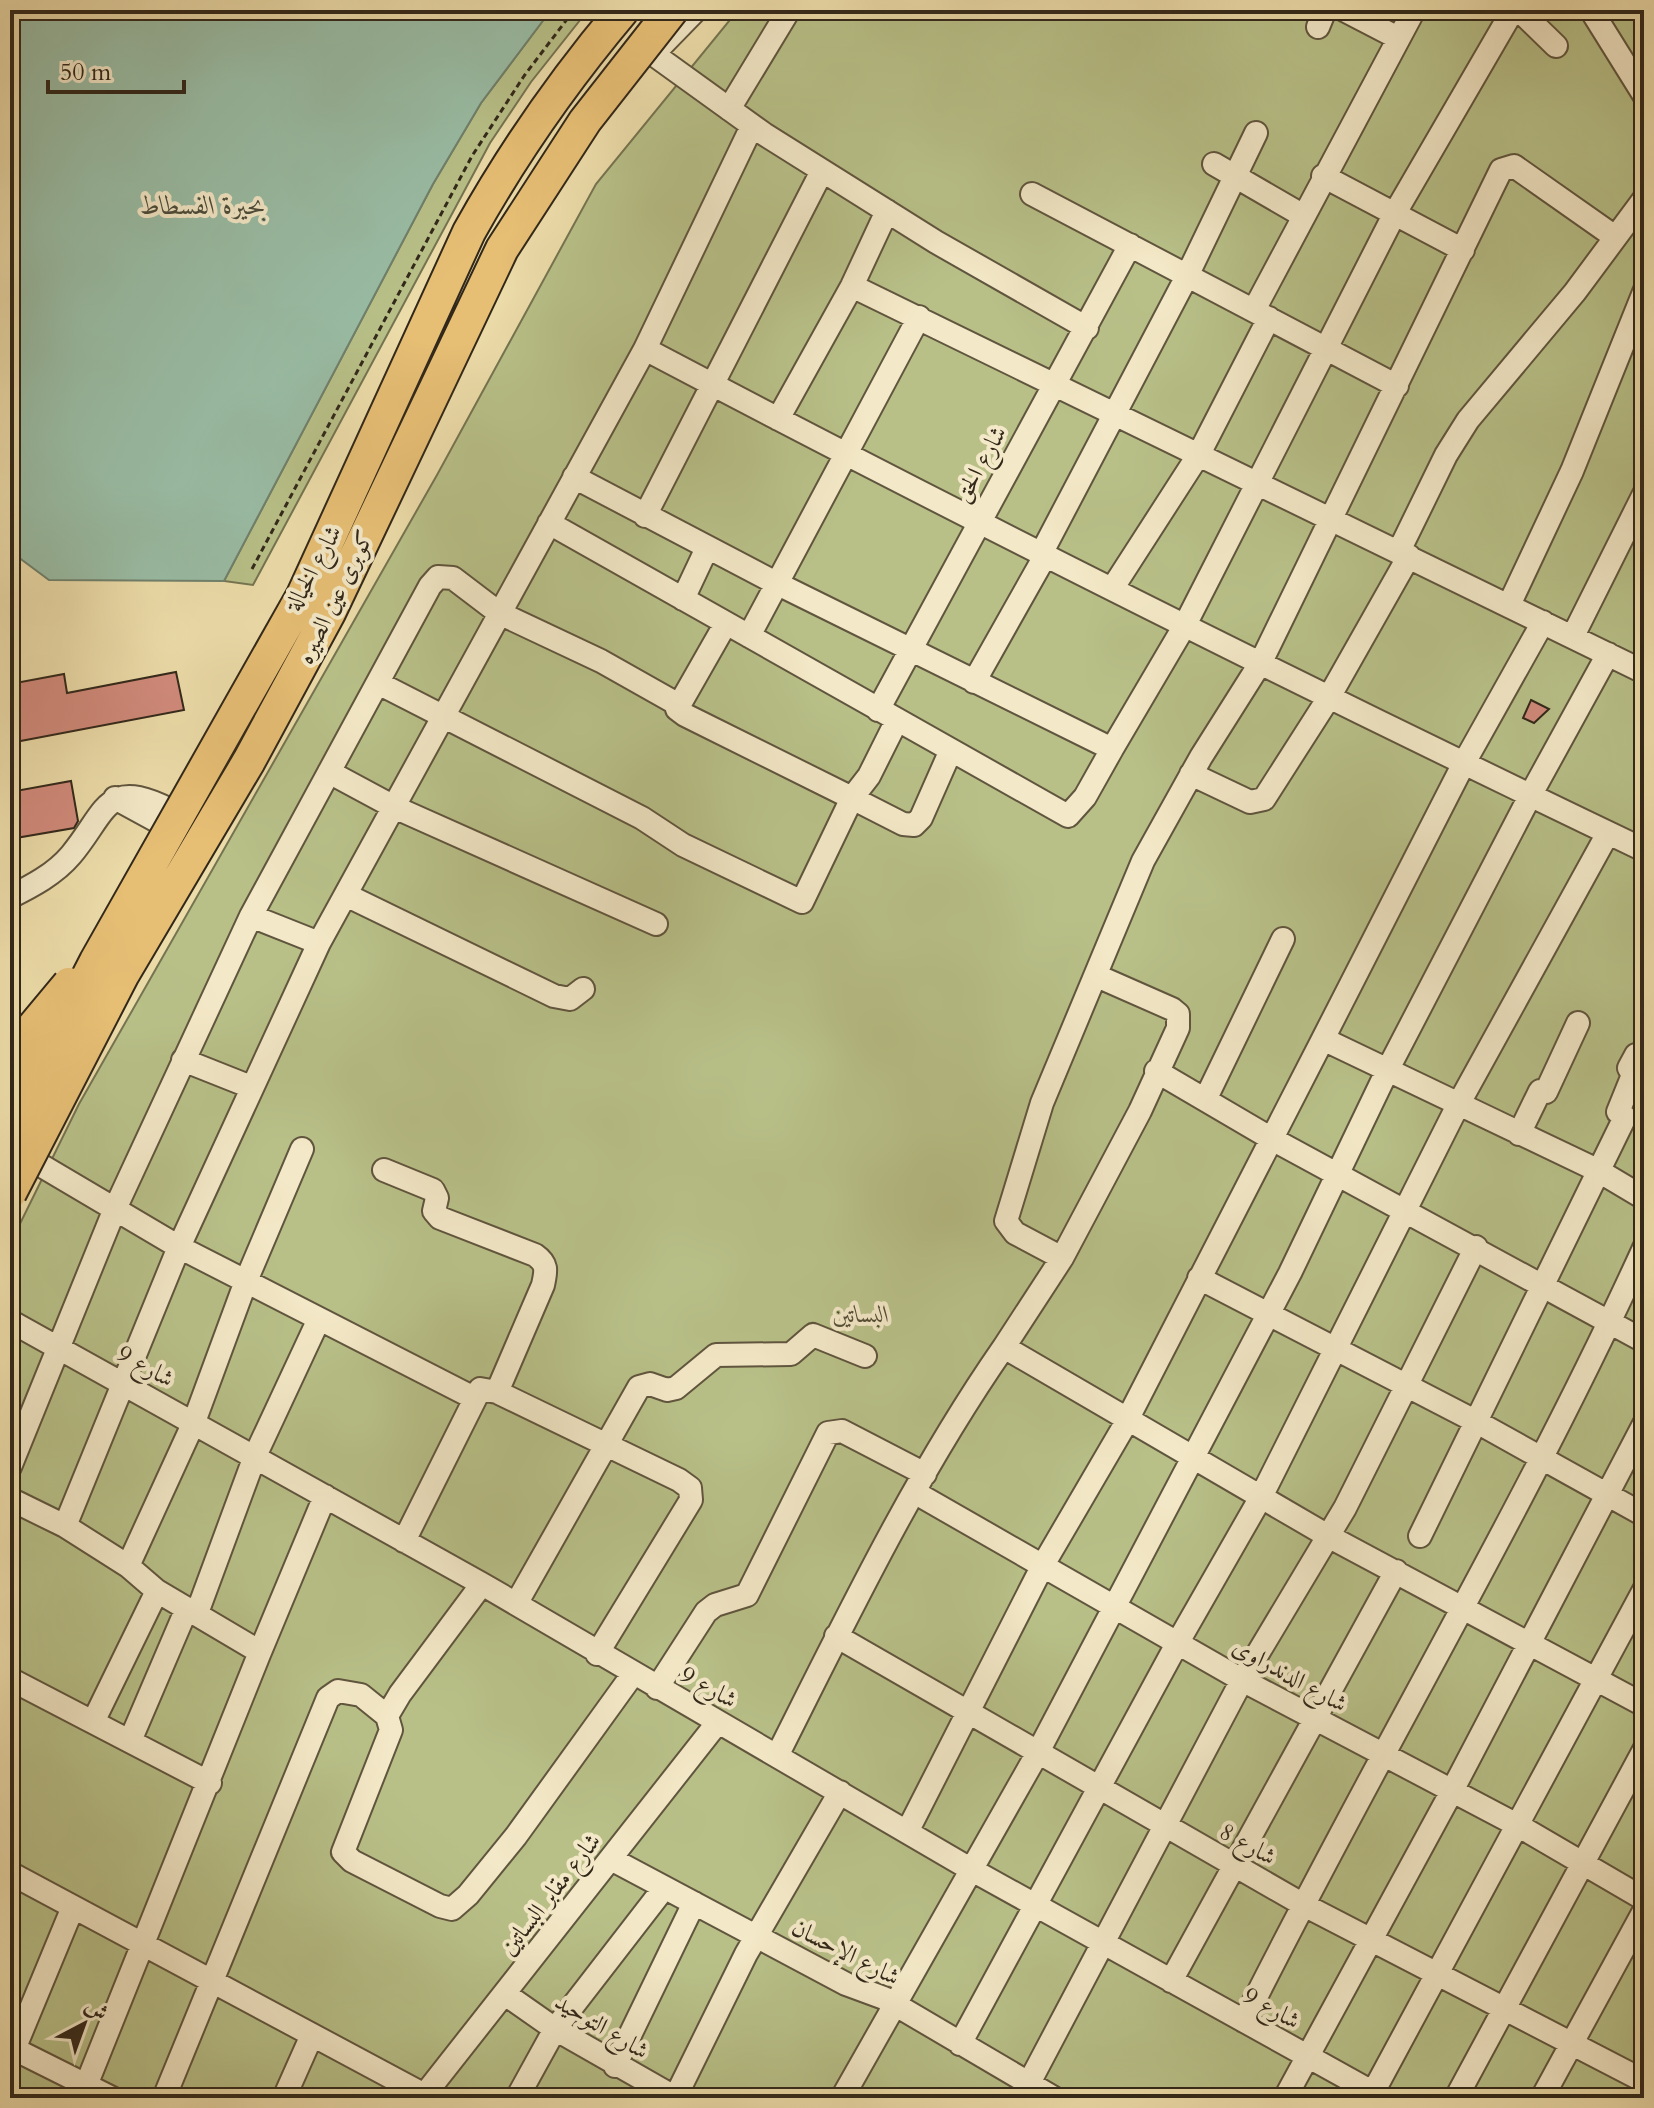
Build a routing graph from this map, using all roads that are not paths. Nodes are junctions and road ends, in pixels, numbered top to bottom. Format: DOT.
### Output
graph roads {
  1 [pos="623,10"];
  2 [pos="641,10"];
  3 [pos="672,10"];
  4 [pos="696,10"];
  5 [pos="789,10"];
  6 [pos="1344,10"];
  7 [pos="1414,10"];
  8 [pos="1516,10"];
  9 [pos="1591,10"];
  10 [pos="1398,38"];
  11 [pos="1556,46"];
  12 [pos="653,54"];
  13 [pos="1644,94"];
  14 [pos="729,109"];
  15 [pos="752,126"];
  16 [pos="1256,133"];
  17 [pos="1224,170"];
  18 [pos="822,171"];
  19 [pos="1323,176"];
  20 [pos="1032,194"];
  21 [pos="1644,199"];
  22 [pos="887,211"];
  23 [pos="1395,213"];
  24 [pos="1302,215"];
  25 [pos="1615,237"];
  26 [pos="1130,245"];
  27 [pos="1463,250"];
  28 [pos="1187,276"];
  29 [pos="852,286"];
  30 [pos="1644,292"];
  31 [pos="1262,314"];
  32 [pos="919,317"];
  33 [pos="1087,328"];
  34 [pos="645,349"];
  35 [pos="1327,350"];
  36 [pos="1056,383"];
  37 [pos="714,385"];
  38 [pos="1397,386"];
  39 [pos="1115,412"];
  40 [pos="778,419"];
  41 [pos="845,453"];
  42 [pos="1199,454"];
  43 [pos="574,477"];
  44 [pos="1259,484"];
  45 [pos="1644,494"];
  46 [pos="645,516"];
  47 [pos="1333,519"];
  48 [pos="549,523"];
  49 [pos="977,523"];
  50 [pos="707,548"];
  51 [pos="1404,554"];
  52 [pos="1043,555"];
  53 [pos="776,583"];
  54 [pos="1112,589"];
  55 [pos="683,599"];
  56 [pos="1509,605"];
  57 [pos="499,613"];
  58 [pos="1543,622"];
  59 [pos="726,623"];
  60 [pos="1185,625"];
  61 [pos="749,636"];
  62 [pos="1573,636"];
  63 [pos="910,650"];
  64 [pos="1608,654"];
  65 [pos="1261,662"];
  66 [pos="1644,672"];
  67 [pos="974,682"];
  68 [pos="378,683"];
  69 [pos="1328,699"];
  70 [pos="679,705"];
  71 [pos="888,715"];
  72 [pos="444,718"];
  73 [pos="1112,749"];
  74 [pos="951,750"];
  75 [pos="1464,763"];
  76 [pos="329,772"];
  77 [pos="1191,774"];
  78 [pos="1530,796"];
  79 [pos="852,798"];
  80 [pos="394,807"];
  81 [pos="166,817"];
  82 [pos="1608,833"];
  83 [pos="192,840"];
  84 [pos="1644,850"];
  85 [pos="346,895"];
  86 [pos="10,897"];
  87 [pos="251,916"];
  88 [pos="656,924"];
  89 [pos="1283,939"];
  90 [pos="319,943"];
  91 [pos="96,961"];
  92 [pos="1097,976"];
  93 [pos="583,989"];
  94 [pos="1578,1023"];
  95 [pos="1323,1039"];
  96 [pos="1636,1055"];
  97 [pos="183,1060"];
  98 [pos="16,1069"];
  99 [pos="1388,1069"];
  100 [pos="1156,1071"];
  101 [pos="251,1087"];
  102 [pos="1206,1098"];
  103 [pos="10,1101"];
  104 [pos="1458,1105"];
  105 [pos="1519,1134"];
  106 [pos="1272,1139"];
  107 [pos="15,1141"];
  108 [pos="302,1149"];
  109 [pos="384,1170"];
  110 [pos="1597,1170"];
  111 [pos="10,1174"];
  112 [pos="1338,1175"];
  113 [pos="10,1193"];
  114 [pos="1644,1198"];
  115 [pos="1407,1210"];
  116 [pos="114,1211"];
  117 [pos="179,1247"];
  118 [pos="1476,1247"];
  119 [pos="1644,1248"];
  120 [pos="1062,1258"];
  121 [pos="1199,1278"];
  122 [pos="246,1281"];
  123 [pos="1543,1283"];
  124 [pos="1268,1314"];
  125 [pos="319,1319"];
  126 [pos="10,1321"];
  127 [pos="1611,1322"];
  128 [pos="1644,1341"];
  129 [pos="56,1346"];
  130 [pos="1004,1347"];
  131 [pos="1336,1350"];
  132 [pos="865,1356"];
  133 [pos="122,1383"];
  134 [pos="1406,1386"];
  135 [pos="497,1392"];
  136 [pos="474,1398"];
  137 [pos="1127,1420"];
  138 [pos="1475,1421"];
  139 [pos="194,1422"];
  140 [pos="1644,1424"];
  141 [pos="606,1443"];
  142 [pos="255,1456"];
  143 [pos="1193,1458"];
  144 [pos="1541,1458"];
  145 [pos="10,1467"];
  146 [pos="919,1483"];
  147 [pos="325,1496"];
  148 [pos="1608,1496"];
  149 [pos="1261,1497"];
  150 [pos="10,1499"];
  151 [pos="1644,1515"];
  152 [pos="65,1526"];
  153 [pos="1328,1536"];
  154 [pos="1420,1536"];
  155 [pos="404,1541"];
  156 [pos="1043,1565"];
  157 [pos="128,1566"];
  158 [pos="1396,1571"];
  159 [pos="482,1584"];
  160 [pos="1644,1590"];
  161 [pos="157,1591"];
  162 [pos="516,1604"];
  163 [pos="1112,1605"];
  164 [pos="192,1610"];
  165 [pos="1463,1610"];
  166 [pos="836,1636"];
  167 [pos="1178,1642"];
  168 [pos="1531,1644"];
  169 [pos="260,1652"];
  170 [pos="597,1654"];
  171 [pos="633,1674"];
  172 [pos="10,1679"];
  173 [pos="1598,1679"];
  174 [pos="1242,1680"];
  175 [pos="657,1688"];
  176 [pos="1644,1705"];
  177 [pos="967,1713"];
  178 [pos="387,1716"];
  179 [pos="1313,1718"];
  180 [pos="93,1722"];
  181 [pos="718,1722"];
  182 [pos="130,1741"];
  183 [pos="1644,1750"];
  184 [pos="1037,1754"];
  185 [pos="777,1756"];
  186 [pos="1385,1756"];
  187 [pos="210,1783"];
  188 [pos="1099,1789"];
  189 [pos="1452,1791"];
  190 [pos="840,1792"];
  191 [pos="1519,1826"];
  192 [pos="1166,1828"];
  193 [pos="907,1832"];
  194 [pos="611,1859"];
  195 [pos="1583,1863"];
  196 [pos="1235,1866"];
  197 [pos="972,1870"];
  198 [pos="10,1873"];
  199 [pos="664,1888"];
  200 [pos="1644,1899"];
  201 [pos="694,1903"];
  202 [pos="1302,1904"];
  203 [pos="1036,1906"];
  204 [pos="73,1907"];
  205 [pos="1644,1911"];
  206 [pos="758,1935"];
  207 [pos="1370,1940"];
  208 [pos="1104,1943"];
  209 [pos="142,1944"];
  210 [pos="1435,1975"];
  211 [pos="211,1981"];
  212 [pos="1171,1981"];
  213 [pos="505,1994"];
  214 [pos="893,2005"];
  215 [pos="1505,2010"];
  216 [pos="1244,2021"];
  217 [pos="555,2029"];
  218 [pos="312,2035"];
  219 [pos="960,2044"];
  220 [pos="1572,2044"];
  221 [pos="11,2052"];
  222 [pos="1308,2057"];
  223 [pos="615,2066"];
  224 [pos="1029,2083"];
  225 [pos="1641,2084"];
  226 [pos="84,2091"];
  227 [pos="1375,2096"];
  228 [pos="426,2097"];
  229 [pos="112,2098"];
  230 [pos="164,2098"];
  231 [pos="284,2098"];
  232 [pos="517,2098"];
  233 [pos="675,2098"];
  234 [pos="842,2098"];
  235 [pos="1054,2098"];
  236 [pos="1285,2098"];
  237 [pos="1456,2098"];
  238 [pos="1542,2098"];
  1 -- 91 [label="highway, كوبرى عين الصيره, bridge"];
  2 -- 81 [label="street, شارع الخيالة"];
  3 -- 113 [label="highway, كوبرى عين الصيره, bridge"];
  4 -- 12 [label="street, شارع الخيالة"];
  5 -- 14 [label="street"];
  6 -- 10 [label="street"];
  7 -- 10 [label="street"];
  8 -- 11 [label="street"];
  8 -- 23 [label="street"];
  9 -- 13 [label="street"];
  10 -- 19 [label="street"];
  12 -- 14 [label="street"];
  12 -- 83 [label="street, شارع الخيالة"];
  14 -- 15 [label="street"];
  15 -- 18 [label="street"];
  15 -- 34 [label="street"];
  16 -- 17 [label="street"];
  17 -- 24 [label="street"];
  17 -- 28 [label="street"];
  18 -- 22 [label="street"];
  18 -- 37 [label="street"];
  19 -- 23 [label="street"];
  19 -- 24 [label="street"];
  20 -- 26 [label="street"];
  21 -- 25 [label="street"];
  22 -- 29 [label="street"];
  22 -- 33 [label="street"];
  23 -- 27 [label="street"];
  23 -- 35 [label="street"];
  24 -- 31 [label="street"];
  25 -- 27 [label="street"];
  25 -- 51 [label="street"];
  26 -- 28 [label="street"];
  26 -- 33 [label="street, شارع الحق"];
  27 -- 38 [label="street"];
  28 -- 31 [label="street"];
  28 -- 39 [label="street"];
  29 -- 32 [label="street"];
  29 -- 40 [label="street"];
  30 -- 56 [label="street"];
  31 -- 35 [label="street"];
  31 -- 42 [label="street"];
  32 -- 36 [label="street"];
  32 -- 41 [label="street"];
  33 -- 36 [label="street, شارع الحق"];
  34 -- 37 [label="street"];
  34 -- 43 [label="street"];
  35 -- 38 [label="street"];
  35 -- 44 [label="street"];
  36 -- 39 [label="street"];
  36 -- 49 [label="street, شارع الحق"];
  37 -- 40 [label="street"];
  37 -- 46 [label="street"];
  38 -- 47 [label="street"];
  39 -- 42 [label="street"];
  39 -- 52 [label="street"];
  40 -- 41 [label="street"];
  41 -- 49 [label="street"];
  41 -- 53 [label="street"];
  42 -- 44 [label="street"];
  42 -- 54 [label="street"];
  43 -- 46 [label="street"];
  43 -- 48 [label="street"];
  44 -- 47 [label="street"];
  44 -- 60 [label="street"];
  45 -- 62 [label="street"];
  46 -- 50 [label="street"];
  47 -- 51 [label="street"];
  47 -- 65 [label="street"];
  48 -- 55 [label="street"];
  48 -- 57 [label="street"];
  49 -- 52 [label="street"];
  49 -- 63 [label="street, شارع الحق"];
  50 -- 53 [label="street"];
  50 -- 55 [label="street"];
  51 -- 56 [label="street"];
  51 -- 69 [label="street"];
  52 -- 54 [label="street"];
  52 -- 67 [label="street"];
  53 -- 61 [label="street"];
  53 -- 63 [label="street"];
  54 -- 60 [label="street"];
  55 -- 59 [label="street"];
  56 -- 58 [label="street"];
  57 -- 68 [label="street"];
  57 -- 70 [label="street"];
  57 -- 72 [label="street"];
  58 -- 62 [label="street"];
  58 -- 75 [label="street"];
  59 -- 61 [label="street"];
  59 -- 70 [label="street"];
  60 -- 65 [label="street"];
  60 -- 73 [label="street"];
  61 -- 71 [label="street"];
  62 -- 64 [label="street"];
  63 -- 67 [label="street"];
  63 -- 71 [label="street, شارع الحق"];
  64 -- 66 [label="street"];
  64 -- 78 [label="street"];
  65 -- 69 [label="street"];
  65 -- 77 [label="street"];
  67 -- 73 [label="street"];
  68 -- 72 [label="street"];
  68 -- 76 [label="street"];
  69 -- 75 [label="street"];
  69 -- 77 [label="street"];
  70 -- 79 [label="street"];
  71 -- 74 [label="street"];
  71 -- 79 [label="street, شارع الحق"];
  72 -- 79 [label="street, شارع الحق"];
  72 -- 80 [label="street"];
  73 -- 74 [label="street"];
  74 -- 79 [label="street"];
  75 -- 78 [label="street"];
  75 -- 95 [label="street"];
  76 -- 80 [label="street"];
  76 -- 87 [label="street"];
  77 -- 92 [label="street"];
  78 -- 82 [label="street"];
  78 -- 99 [label="street"];
  80 -- 85 [label="street"];
  80 -- 88 [label="street"];
  81 -- 83 [label="street"];
  81 -- 86 [label="street"];
  81 -- 98 [label="street, شارع الخيالة"];
  82 -- 84 [label="street"];
  82 -- 104 [label="street"];
  83 -- 107 [label="street, شارع الخيالة"];
  85 -- 90 [label="street"];
  85 -- 93 [label="street"];
  87 -- 90 [label="street"];
  87 -- 97 [label="street"];
  89 -- 102 [label="street"];
  90 -- 101 [label="street"];
  91 -- 98 [label="highway, bridge"];
  91 -- 107 [label="highway, كوبرى عين الصيره, bridge"];
  92 -- 100 [label="street"];
  92 -- 120 [label="street"];
  94 -- 105 [label="street"];
  95 -- 99 [label="street"];
  95 -- 106 [label="street"];
  96 -- 110 [label="street"];
  97 -- 101 [label="street"];
  97 -- 116 [label="street"];
  98 -- 103 [label="street, شارع الخيالة"];
  99 -- 104 [label="street"];
  99 -- 112 [label="street"];
  100 -- 102 [label="street"];
  100 -- 120 [label="street"];
  101 -- 117 [label="street"];
  102 -- 106 [label="street"];
  104 -- 105 [label="street"];
  104 -- 115 [label="street"];
  105 -- 110 [label="street"];
  106 -- 112 [label="street"];
  106 -- 121 [label="street"];
  107 -- 111 [label="street, شارع الخيالة"];
  107 -- 116 [label="street"];
  108 -- 122 [label="street"];
  109 -- 135 [label="street"];
  110 -- 114 [label="street"];
  110 -- 123 [label="street"];
  112 -- 115 [label="street"];
  112 -- 124 [label="street"];
  115 -- 118 [label="street"];
  115 -- 131 [label="street"];
  116 -- 117 [label="street"];
  116 -- 129 [label="street"];
  117 -- 122 [label="street"];
  117 -- 133 [label="street"];
  118 -- 123 [label="street"];
  118 -- 134 [label="street"];
  119 -- 127 [label="street"];
  120 -- 130 [label="street"];
  121 -- 124 [label="street"];
  121 -- 137 [label="street"];
  122 -- 125 [label="street"];
  122 -- 139 [label="street"];
  123 -- 127 [label="street"];
  123 -- 138 [label="street"];
  124 -- 131 [label="street"];
  124 -- 143 [label="street"];
  125 -- 136 [label="street"];
  125 -- 142 [label="street"];
  126 -- 129 [label="street, شارع 9"];
  127 -- 128 [label="street"];
  127 -- 144 [label="street"];
  129 -- 133 [label="street, شارع 9"];
  129 -- 145 [label="street"];
  130 -- 137 [label="street"];
  130 -- 146 [label="street"];
  131 -- 134 [label="street"];
  131 -- 149 [label="street"];
  132 -- 141 [label="street"];
  133 -- 139 [label="street, شارع 9"];
  133 -- 152 [label="street"];
  134 -- 138 [label="street"];
  134 -- 153 [label="street"];
  135 -- 136 [label="street"];
  135 -- 141 [label="street"];
  136 -- 155 [label="street"];
  137 -- 143 [label="street"];
  137 -- 156 [label="street"];
  138 -- 144 [label="street"];
  138 -- 154 [label="street"];
  139 -- 142 [label="street, شارع 9"];
  139 -- 157 [label="street"];
  140 -- 148 [label="street"];
  141 -- 162 [label="street"];
  141 -- 170 [label="street"];
  142 -- 147 [label="street, شارع 9"];
  142 -- 164 [label="street"];
  143 -- 149 [label="street"];
  143 -- 163 [label="street"];
  144 -- 148 [label="street"];
  144 -- 165 [label="street"];
  146 -- 156 [label="street, شارع الدندراوى"];
  146 -- 166 [label="street"];
  146 -- 175 [label="street, شارع الدندراوى"];
  147 -- 155 [label="street, شارع 9"];
  147 -- 169 [label="street"];
  148 -- 151 [label="street"];
  148 -- 168 [label="street"];
  149 -- 153 [label="street"];
  149 -- 167 [label="street"];
  150 -- 152 [label="street"];
  152 -- 157 [label="street"];
  153 -- 158 [label="street"];
  153 -- 174 [label="street"];
  155 -- 159 [label="street, شارع 9"];
  156 -- 163 [label="street, شارع الدندراوى"];
  156 -- 177 [label="street"];
  157 -- 161 [label="street"];
  158 -- 165 [label="street"];
  158 -- 179 [label="street"];
  159 -- 162 [label="street, شارع 9"];
  159 -- 178 [label="street"];
  160 -- 173 [label="street"];
  161 -- 164 [label="street"];
  161 -- 180 [label="street"];
  162 -- 170 [label="street, شارع 9"];
  163 -- 167 [label="street, شارع الدندراوى"];
  163 -- 184 [label="street"];
  164 -- 169 [label="street"];
  164 -- 182 [label="street"];
  165 -- 168 [label="street"];
  165 -- 186 [label="street"];
  166 -- 177 [label="street, شارع 8"];
  166 -- 185 [label="street"];
  167 -- 174 [label="street, شارع الدندراوى"];
  167 -- 188 [label="street"];
  168 -- 173 [label="street"];
  168 -- 189 [label="street"];
  169 -- 187 [label="street"];
  170 -- 171 [label="street, شارع 9"];
  171 -- 175 [label="street, شارع 9"];
  171 -- 178 [label="street"];
  172 -- 180 [label="street"];
  173 -- 176 [label="street"];
  173 -- 191 [label="street"];
  174 -- 179 [label="street, شارع الدندراوى"];
  174 -- 192 [label="street"];
  175 -- 181 [label="street, شارع 9"];
  177 -- 184 [label="street, شارع 8"];
  177 -- 193 [label="street"];
  178 -- 211 [label="street"];
  179 -- 186 [label="street, شارع الدندراوى"];
  179 -- 196 [label="street"];
  180 -- 182 [label="street"];
  181 -- 185 [label="street, شارع 9"];
  181 -- 194 [label="street, شارع مقابر البساتين"];
  182 -- 187 [label="street"];
  183 -- 195 [label="street"];
  184 -- 188 [label="street, شارع 8"];
  184 -- 197 [label="street"];
  185 -- 190 [label="street, شارع 9"];
  186 -- 189 [label="street, شارع الدندراوى"];
  186 -- 202 [label="street"];
  187 -- 209 [label="street"];
  188 -- 192 [label="street, شارع 8"];
  188 -- 203 [label="street"];
  189 -- 191 [label="street, شارع الدندراوى"];
  189 -- 207 [label="street"];
  190 -- 193 [label="street, شارع 9"];
  190 -- 206 [label="street"];
  191 -- 195 [label="street, شارع الدندراوى"];
  191 -- 210 [label="street"];
  192 -- 196 [label="street, شارع 8"];
  192 -- 208 [label="street"];
  193 -- 197 [label="street, شارع 9"];
  194 -- 199 [label="street, شارع الإحسان"];
  194 -- 213 [label="street, شارع مقابر البساتين"];
  195 -- 200 [label="street, شارع الدندراوى"];
  195 -- 215 [label="street"];
  196 -- 202 [label="street, شارع 8"];
  196 -- 212 [label="street"];
  197 -- 203 [label="street, شارع 9"];
  197 -- 214 [label="street"];
  198 -- 204 [label="street"];
  199 -- 201 [label="street, شارع الإحسان"];
  199 -- 217 [label="street"];
  201 -- 206 [label="street, شارع الإحسان"];
  201 -- 223 [label="street"];
  202 -- 207 [label="street, شارع 8"];
  202 -- 216 [label="street"];
  203 -- 208 [label="street, شارع 9"];
  203 -- 219 [label="street"];
  204 -- 209 [label="street"];
  204 -- 221 [label="street"];
  205 -- 220 [label="street"];
  206 -- 214 [label="street, شارع الإحسان"];
  206 -- 233 [label="street"];
  207 -- 210 [label="street, شارع 8"];
  207 -- 222 [label="street"];
  208 -- 212 [label="street, شارع 9"];
  208 -- 224 [label="street"];
  209 -- 211 [label="street"];
  209 -- 226 [label="street"];
  210 -- 215 [label="street, شارع 8"];
  210 -- 227 [label="street"];
  211 -- 218 [label="street"];
  211 -- 230 [label="street"];
  212 -- 216 [label="street, شارع 9"];
  213 -- 217 [label="street, شارع التوحيد"];
  213 -- 228 [label="street, شارع مقابر البساتين"];
  214 -- 219 [label="street, شارع الإحسان"];
  214 -- 234 [label="street"];
  215 -- 220 [label="street, شارع 8"];
  215 -- 237 [label="street"];
  216 -- 222 [label="street, شارع 9"];
  217 -- 223 [label="street, شارع التوحيد"];
  217 -- 232 [label="street"];
  218 -- 228 [label="street"];
  218 -- 231 [label="street"];
  219 -- 224 [label="street, شارع الإحسان"];
  220 -- 225 [label="street, شارع 8"];
  220 -- 238 [label="street"];
  221 -- 226 [label="street"];
  222 -- 227 [label="street, شارع 9"];
  222 -- 236 [label="street"];
  223 -- 233 [label="street, شارع التوحيد"];
  224 -- 235 [label="street, شارع الإحسان"];
  226 -- 229 [label="street"];
}
